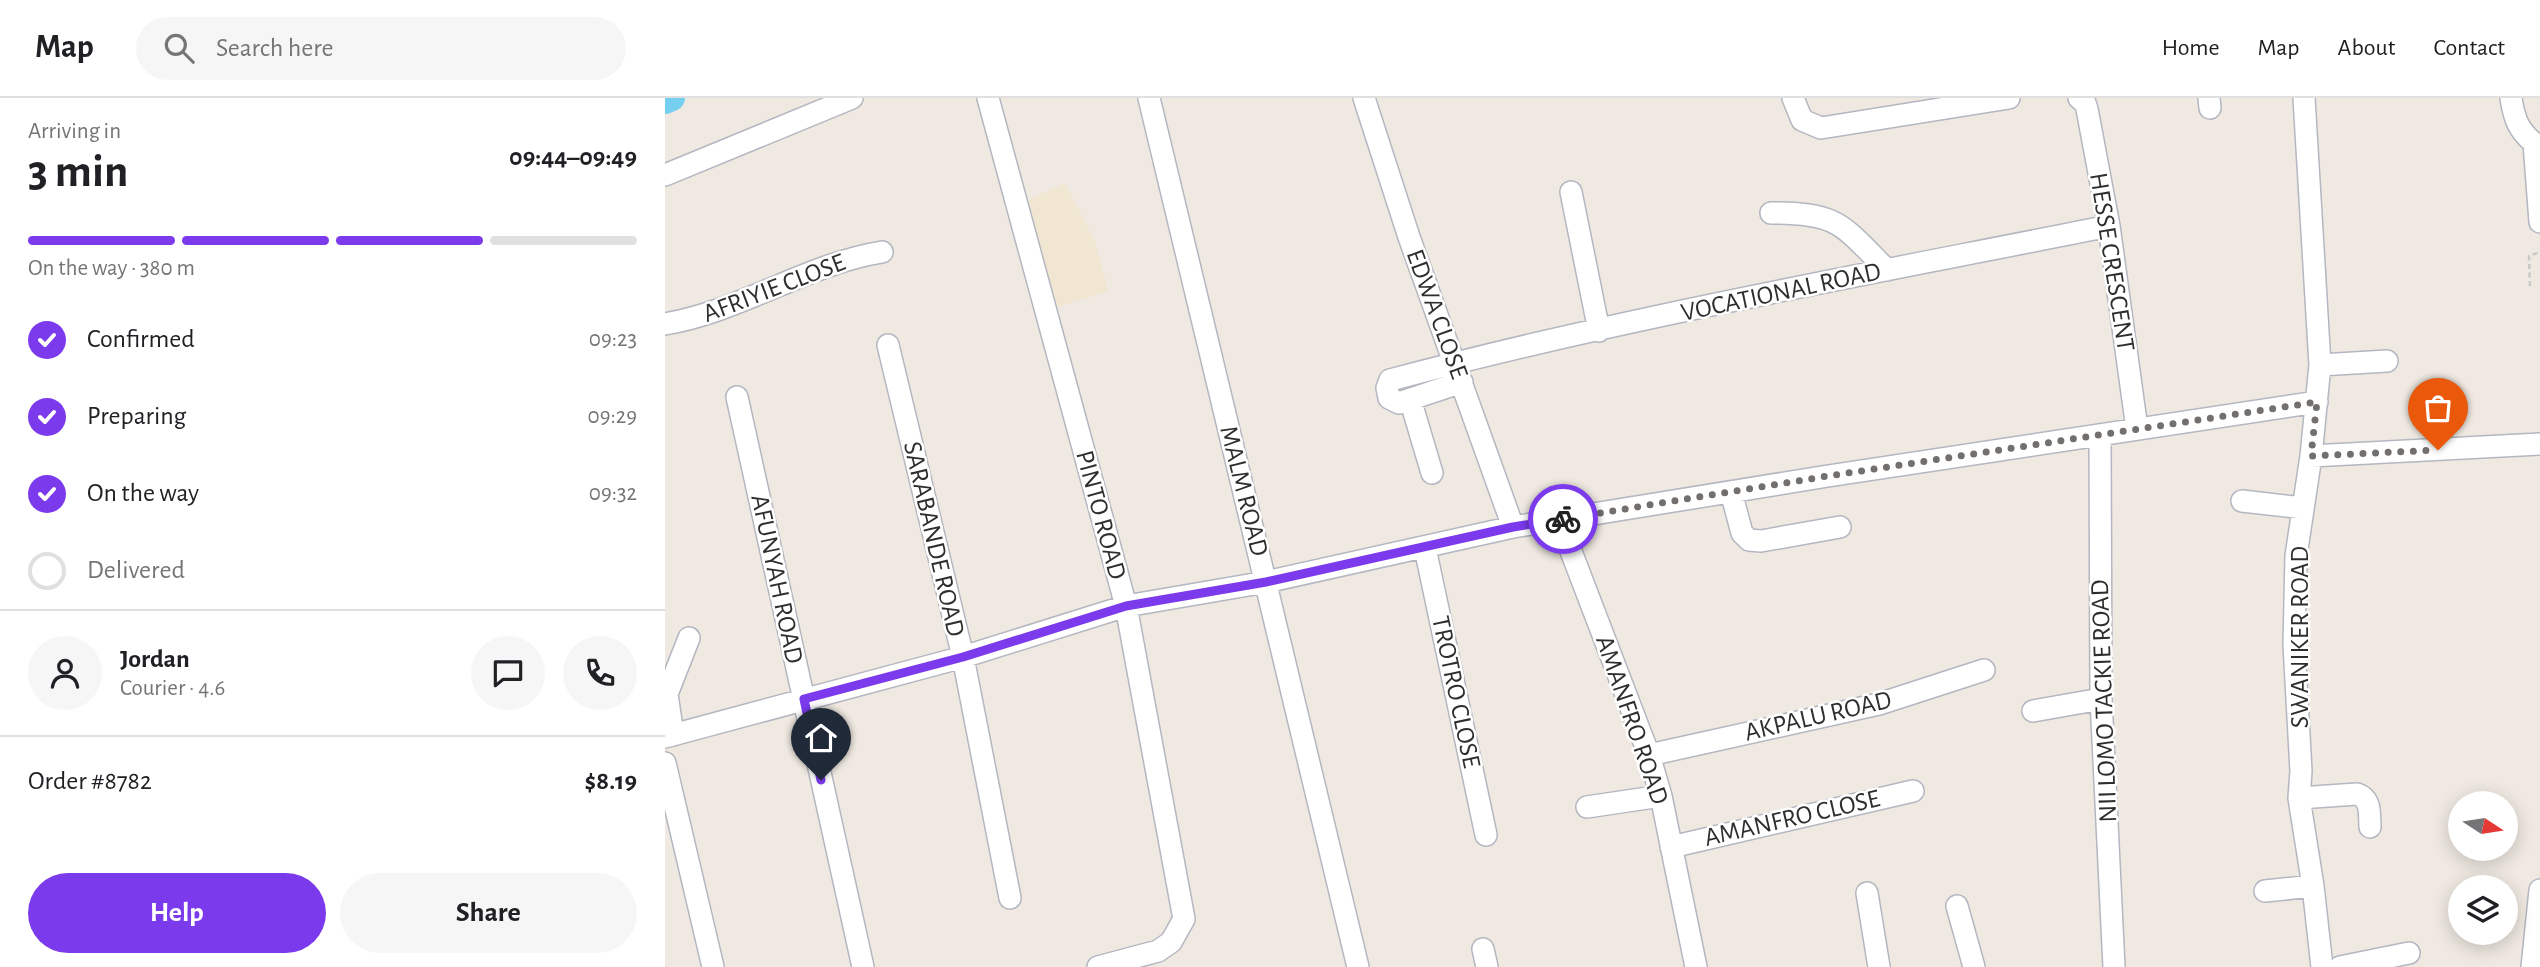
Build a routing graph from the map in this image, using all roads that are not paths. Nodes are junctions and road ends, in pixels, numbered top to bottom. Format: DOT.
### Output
graph roads {
  1 [pos="852,98"];
  2 [pos="988,98"];
  3 [pos="1149,98"];
  4 [pos="1793,98"];
  5 [pos="2009,98"];
  6 [pos="2079,98"];
  7 [pos="2304,98"];
  8 [pos="2511,98"];
  9 [pos="1364,99"];
  10 [pos="1975,100"];
  11 [pos="2537,142"];
  12 [pos="665,175"];
  13 [pos="1571,192"];
  14 [pos="1771,214"];
  15 [pos="2540,222"];
  16 [pos="2109,226"];
  17 [pos="882,252"];
  18 [pos="1887,270"];
  19 [pos="665,324"];
  20 [pos="1599,331"];
  21 [pos="888,345"];
  22 [pos="2387,361"];
  23 [pos="2320,365"];
  24 [pos="1458,372"];
  25 [pos="737,397"];
  26 [pos="2317,402"];
  27 [pos="2137,429"];
  28 [pos="2100,435"];
  29 [pos="2540,444"];
  30 [pos="2311,456"];
  31 [pos="1431,473"];
  32 [pos="1731,492"];
  33 [pos="2242,500"];
  34 [pos="2303,508"];
  35 [pos="1559,520"];
  36 [pos="1513,527"];
  37 [pos="1840,527"];
  38 [pos="1425,548"];
  39 [pos="1266,582"];
  40 [pos="1126,606"];
  41 [pos="689,638"];
  42 [pos="963,657"];
  43 [pos="1985,670"];
  44 [pos="804,699"];
  45 [pos="2101,699"];
  46 [pos="2033,711"];
  47 [pos="669,736"];
  48 [pos="1649,755"];
  49 [pos="665,763"];
  50 [pos="1913,791"];
  51 [pos="1661,796"];
  52 [pos="2299,798"];
  53 [pos="1587,807"];
  54 [pos="2370,827"];
  55 [pos="1486,835"];
  56 [pos="1671,847"];
  57 [pos="2313,886"];
  58 [pos="2540,890"];
  59 [pos="2265,891"];
  60 [pos="1867,893"];
  61 [pos="1010,898"];
  62 [pos="1957,906"];
  63 [pos="2409,953"];
  64 [pos="713,967"];
  65 [pos="863,967"];
  66 [pos="1098,967"];
  67 [pos="1358,967"];
  68 [pos="1696,967"];
  69 [pos="1879,967"];
  70 [pos="1974,967"];
  71 [pos="2114,967"];
  72 [pos="2322,967"];
  73 [pos="2340,967"];
  74 [pos="2532,967"];
  1 -- 12 [label="street"];
  2 -- 40 [label="street, PINTO ROAD"];
  3 -- 39 [label="street, MALM ROAD"];
  4 -- 10 [label="street"];
  5 -- 10 [label="street"];
  6 -- 16 [label="street, HESSE CRESCENT"];
  7 -- 23 [label="street, SWANIKER ROAD"];
  8 -- 11 [label="street"];
  9 -- 24 [label="street, EDWA CLOSE"];
  11 -- 15 [label="street"];
  13 -- 20 [label="street"];
  14 -- 18 [label="street"];
  16 -- 18 [label="street, VOCATIONAL ROAD"];
  16 -- 27 [label="street, HESSE CRESCENT"];
  17 -- 19 [label="street, AFRIYIE CLOSE"];
  18 -- 20 [label="street, VOCATIONAL ROAD"];
  20 -- 24 [label="street, VOCATIONAL ROAD"];
  21 -- 42 [label="street, SARABANDE ROAD"];
  22 -- 23 [label="street"];
  23 -- 26 [label="street, SWANIKER ROAD"];
  24 -- 31 [label="street, VOCATIONAL ROAD"];
  24 -- 36 [label="street, EDWA CLOSE"];
  25 -- 44 [label="street, AFUNYAH ROAD"];
  26 -- 27 [label="street"];
  26 -- 30 [label="street, SWANIKER ROAD"];
  27 -- 28 [label="street"];
  28 -- 32 [label="street"];
  28 -- 45 [label="street, NII LOMO TACKIE ROAD"];
  29 -- 30 [label="street"];
  30 -- 34 [label="street, SWANIKER ROAD"];
  32 -- 35 [label="street"];
  32 -- 37 [label="street"];
  33 -- 34 [label="street"];
  34 -- 52 [label="street, SWANIKER ROAD"];
  35 -- 36 [label="street"];
  35 -- 48 [label="street, AMANFRO ROAD"];
  36 -- 38 [label="street"];
  38 -- 39 [label="street"];
  38 -- 55 [label="street, TROTRO CLOSE"];
  39 -- 40 [label="street"];
  39 -- 67 [label="street, MALM ROAD"];
  40 -- 42 [label="street"];
  40 -- 66 [label="street, PINTO ROAD"];
  41 -- 47 [label="street"];
  42 -- 44 [label="street"];
  42 -- 61 [label="street, SARABANDE ROAD"];
  43 -- 48 [label="street, AKPALU ROAD"];
  44 -- 47 [label="street"];
  44 -- 65 [label="street, AFUNYAH ROAD"];
  45 -- 46 [label="street"];
  45 -- 71 [label="street, NII LOMO TACKIE ROAD"];
  48 -- 51 [label="street, AMANFRO ROAD"];
  49 -- 64 [label="street"];
  50 -- 56 [label="street, AMANFRO CLOSE"];
  51 -- 53 [label="street"];
  51 -- 56 [label="street, AMANFRO ROAD"];
  52 -- 54 [label="street"];
  52 -- 57 [label="street, SWANIKER ROAD"];
  56 -- 68 [label="street, AMANFRO ROAD"];
  57 -- 59 [label="street"];
  57 -- 72 [label="street, SWANIKER ROAD"];
  58 -- 74 [label="street"];
  60 -- 69 [label="street"];
  62 -- 70 [label="street"];
  63 -- 73 [label="street"];
}
